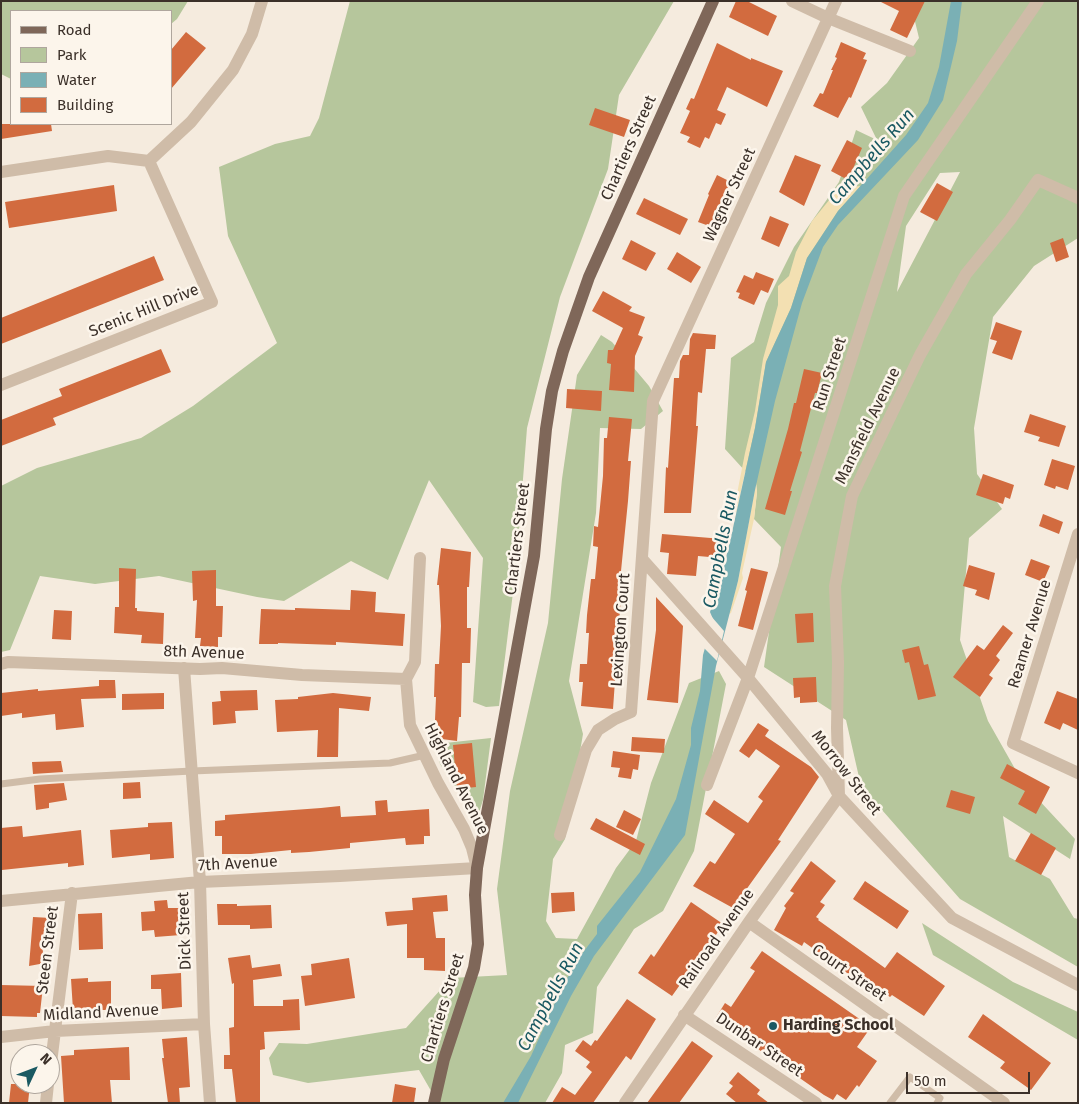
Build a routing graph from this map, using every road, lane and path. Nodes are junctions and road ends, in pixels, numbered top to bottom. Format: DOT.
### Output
graph roads {
  1 [pos="262,1"];
  2 [pos="713,1"];
  3 [pos="792,1"];
  4 [pos="836,1"];
  5 [pos="1038,1"];
  6 [pos="828,18"];
  7 [pos="910,51"];
  8 [pos="149,161"];
  9 [pos="1,172"];
  10 [pos="1078,198"];
  11 [pos="1,385"];
  12 [pos="653,401"];
  13 [pos="1078,534"];
  14 [pos="420,558"];
  15 [pos="643,560"];
  16 [pos="1,664"];
  17 [pos="184,668"];
  18 [pos="748,678"];
  19 [pos="406,679"];
  20 [pos="425,755"];
  21 [pos="192,771"];
  22 [pos="1078,773"];
  23 [pos="1,784"];
  24 [pos="707,785"];
  25 [pos="839,796"];
  26 [pos="560,835"];
  27 [pos="477,868"];
  28 [pos="200,882"];
  29 [pos="72,893"];
  30 [pos="1,901"];
  31 [pos="749,922"];
  32 [pos="1078,985"];
  33 [pos="684,1015"];
  34 [pos="204,1024"];
  35 [pos="55,1031"];
  36 [pos="1,1037"];
  37 [pos="53,1044"];
  38 [pos="938,1100"];
  39 [pos="210,1103"];
  40 [pos="434,1103"];
  41 [pos="625,1103"];
  42 [pos="816,1103"];
  43 [pos="890,1103"];
  44 [pos="1004,1103"];
  1 -- 8 [label="street"];
  2 -- 27 [label="main road, Chartiers Street"];
  3 -- 6 [label="street"];
  4 -- 6 [label="street, Wagner Street"];
  5 -- 18 [label="street, Run Street"];
  6 -- 7 [label="street"];
  6 -- 12 [label="street, Wagner Street"];
  8 -- 9 [label="street"];
  8 -- 11 [label="street, Scenic Hill Drive"];
  10 -- 25 [label="street, Mansfield Avenue"];
  12 -- 15 [label="street, Lexington Court"];
  13 -- 22 [label="street, Reamer Avenue"];
  14 -- 19 [label="street, Highland Avenue"];
  15 -- 18 [label="street, Morrow Street"];
  15 -- 26 [label="street, Lexington Court"];
  16 -- 17 [label="street, 8th Avenue"];
  17 -- 19 [label="street, 8th Avenue"];
  17 -- 21 [label="street, Dick Street"];
  18 -- 24 [label="street, Run Street"];
  18 -- 25 [label="street, Morrow Street"];
  19 -- 20 [label="street, Highland Avenue"];
  20 -- 21 [label="lane"];
  20 -- 27 [label="street, Highland Avenue"];
  21 -- 23 [label="lane"];
  21 -- 28 [label="street, Dick Street"];
  25 -- 31 [label="street, Railroad Avenue"];
  25 -- 32 [label="street, Morrow Street"];
  27 -- 28 [label="street, 7th Avenue"];
  27 -- 40 [label="main road, Chartiers Street"];
  28 -- 29 [label="street, 7th Avenue"];
  28 -- 34 [label="street, Dick Street"];
  29 -- 30 [label="street, 7th Avenue"];
  29 -- 35 [label="street, Steen Street"];
  31 -- 33 [label="street, Railroad Avenue"];
  31 -- 44 [label="street, Court Street"];
  33 -- 41 [label="street, Railroad Avenue"];
  33 -- 42 [label="street, Dunbar Street"];
  34 -- 35 [label="street, Midland Avenue"];
  34 -- 39 [label="street, Dick Street"];
  35 -- 36 [label="street, Midland Avenue"];
  35 -- 37 [label="street, Steen Street"];
  38 -- 43 [label="lane"];
}
